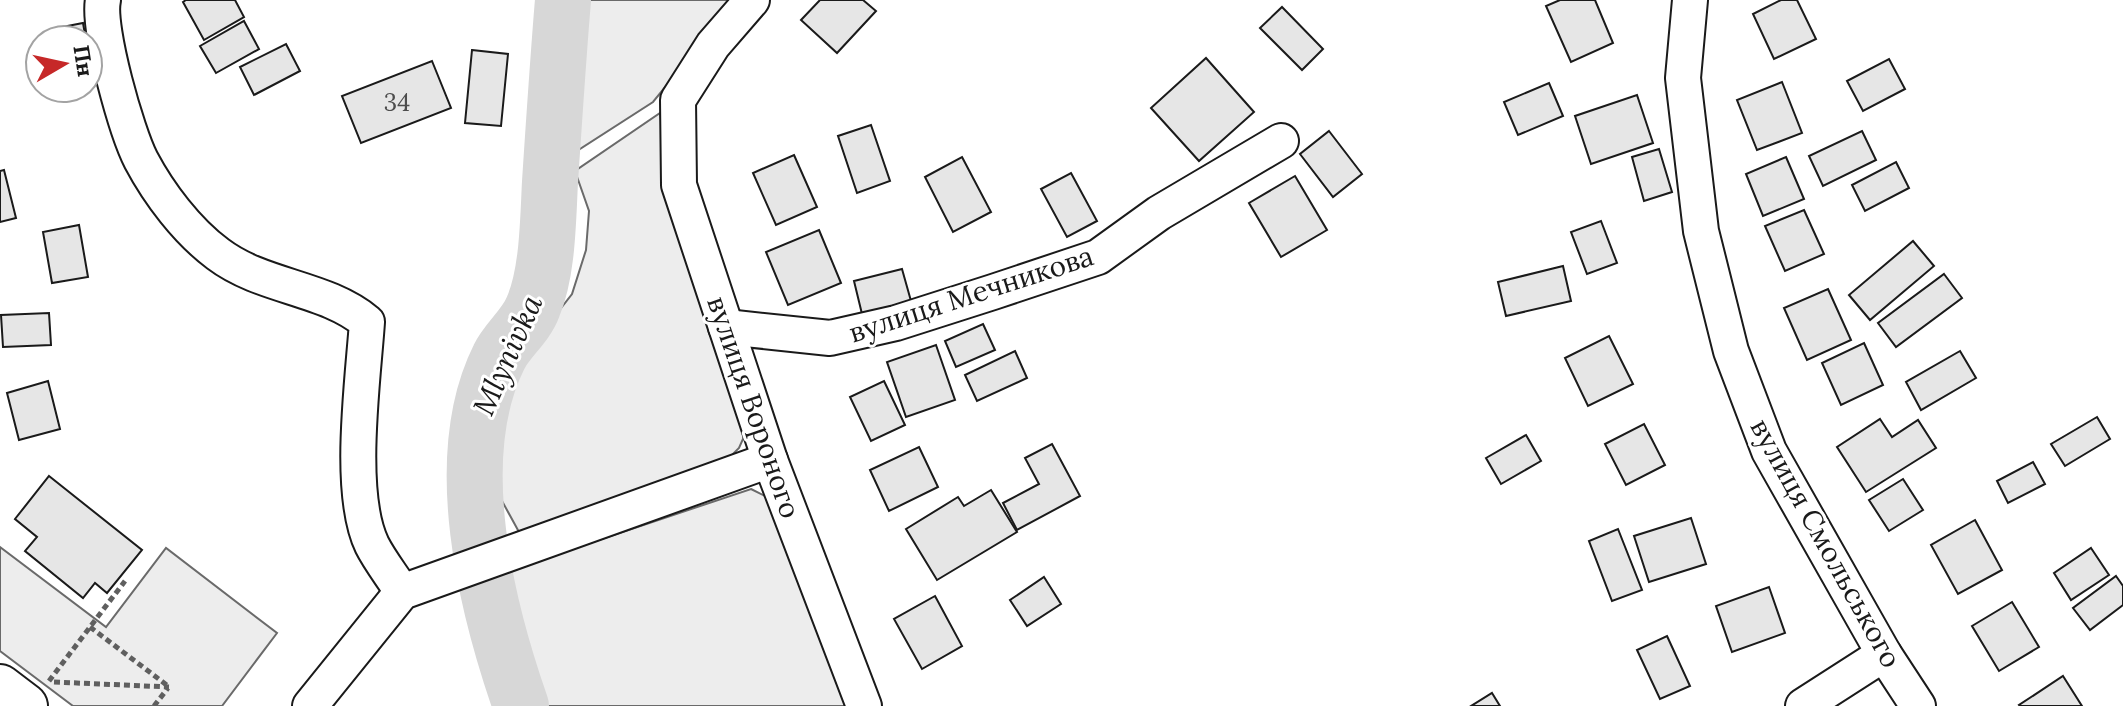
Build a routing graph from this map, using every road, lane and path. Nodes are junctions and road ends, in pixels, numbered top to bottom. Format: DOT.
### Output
graph roads {
  1 [pos="103,0"];
  2 [pos="752,0"];
  3 [pos="1690,0"];
  4 [pos="1281,141"];
  5 [pos="726,327"];
  6 [pos="770,460"];
  7 [pos="125,581"];
  8 [pos="402,592"];
  9 [pos="90,627"];
  10 [pos="1884,654"];
  11 [pos="0,687"];
  12 [pos="169,687"];
  13 [pos="25,706"];
  14 [pos="154,706"];
  15 [pos="310,706"];
  16 [pos="864,706"];
  17 [pos="1803,706"];
  18 [pos="1918,706"];
  1 -- 8 [label="street"];
  2 -- 5 [label="street, вулиця Вороного"];
  3 -- 10 [label="street, вулиця Смольського"];
  4 -- 5 [label="street, вулиця Мечникова"];
  5 -- 6 [label="street, вулиця Вороного"];
  6 -- 8 [label="street"];
  6 -- 16 [label="street, вулиця Вороного"];
  7 -- 9 [label="path"];
  8 -- 15 [label="street"];
  9 -- 12 [label="path"];
  9 -- 12 [label="path"];
  10 -- 17 [label="street"];
  10 -- 18 [label="street, вулиця Смольського"];
  11 -- 13 [label="main road"];
  12 -- 14 [label="path"];
}
